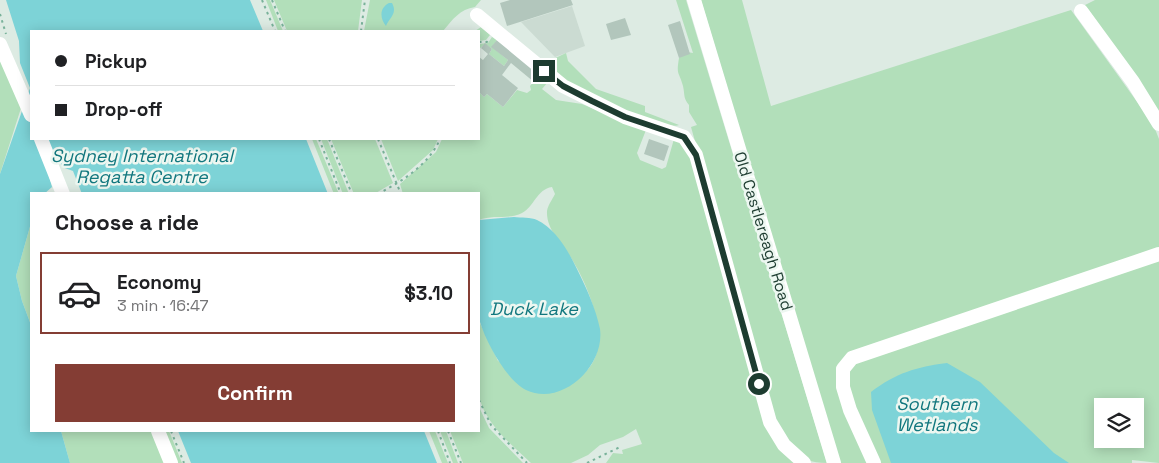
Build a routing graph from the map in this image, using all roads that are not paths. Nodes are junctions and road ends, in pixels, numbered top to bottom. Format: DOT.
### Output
graph roads {
  1 [pos="694,0"];
  2 [pos="1081,11"];
  3 [pos="477,15"];
  4 [pos="0,44"];
  5 [pos="30,112"];
  6 [pos="1159,124"];
  7 [pos="41,140"];
  8 [pos="61,192"];
  9 [pos="1159,254"];
  10 [pos="158,432"];
  11 [pos="833,461"];
  12 [pos="171,463"];
  13 [pos="804,463"];
  14 [pos="874,463"];
  1 -- 11 [label="street, Old Castlereagh Road"];
  2 -- 6 [label="street"];
  3 -- 13 [label="street"];
  4 -- 5 [label="street"];
  7 -- 8 [label="street"];
  9 -- 14 [label="street"];
  10 -- 12 [label="street"];
}
